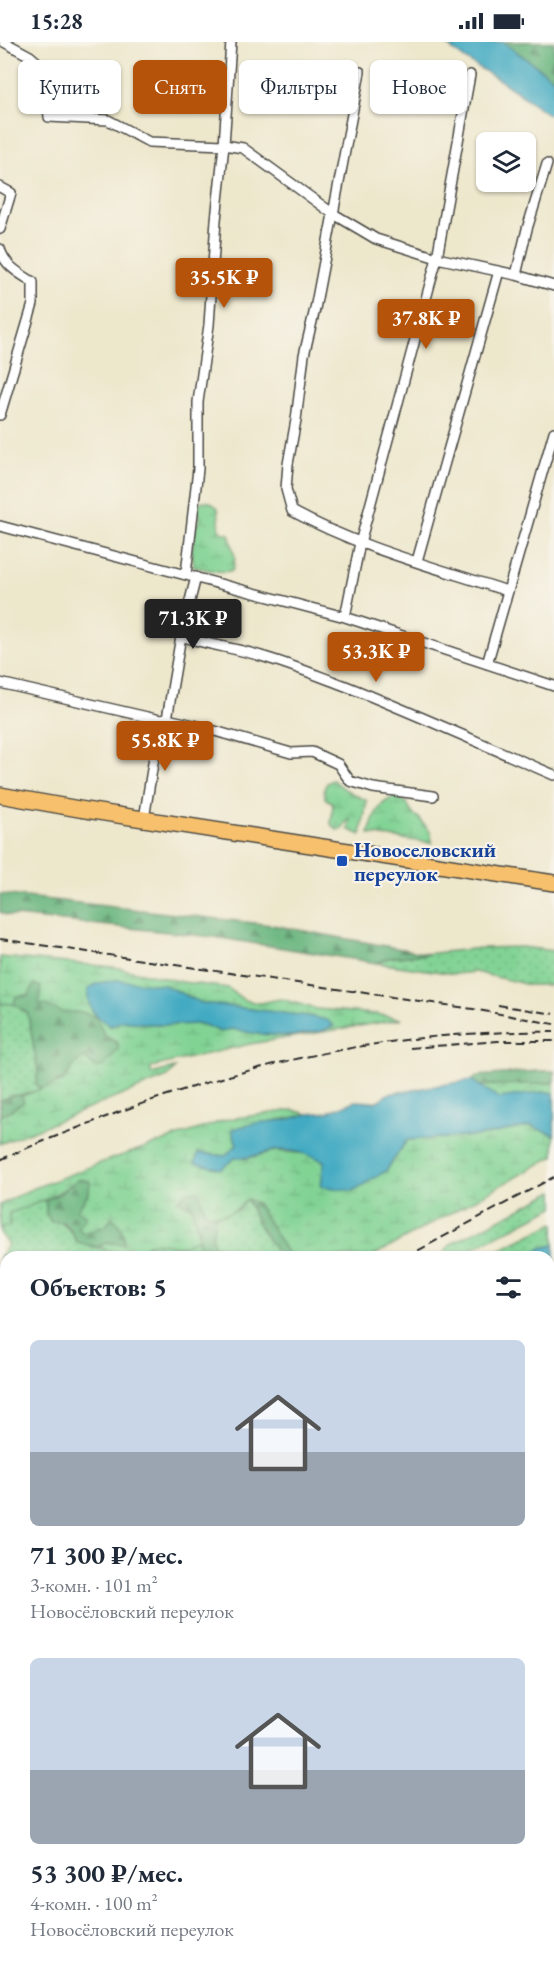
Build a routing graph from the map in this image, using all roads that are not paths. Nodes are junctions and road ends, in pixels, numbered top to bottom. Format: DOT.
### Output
graph roads {
  1 [pos="4,42"];
  2 [pos="231,42"];
  3 [pos="360,72"];
  4 [pos="470,75"];
  5 [pos="224,145"];
  6 [pos="547,164"];
  7 [pos="0,186"];
  8 [pos="332,213"];
  9 [pos="0,229"];
  10 [pos="0,249"];
  11 [pos="437,258"];
  12 [pos="499,272"];
  13 [pos="516,275"];
  14 [pos="554,286"];
  15 [pos="0,415"];
  16 [pos="554,432"];
  17 [pos="0,526"];
  18 [pos="360,543"];
  19 [pos="417,561"];
  20 [pos="191,575"];
  21 [pos="507,591"];
  22 [pos="345,617"];
  23 [pos="181,636"];
  24 [pos="487,664"];
  25 [pos="0,683"];
  26 [pos="554,686"];
  27 [pos="164,720"];
  28 [pos="554,775"];
  29 [pos="0,795"];
  30 [pos="434,796"];
  31 [pos="144,819"];
  32 [pos="554,883"];
  1 -- 5 [label="street"];
  2 -- 5 [label="street"];
  3 -- 8 [label="street"];
  4 -- 11 [label="street"];
  5 -- 8 [label="street"];
  5 -- 20 [label="street"];
  6 -- 13 [label="street"];
  7 -- 9 [label="street"];
  8 -- 11 [label="street"];
  8 -- 18 [label="street"];
  10 -- 15 [label="street"];
  11 -- 12 [label="street"];
  11 -- 18 [label="street"];
  12 -- 13 [label="street"];
  12 -- 19 [label="street"];
  13 -- 14 [label="street"];
  16 -- 21 [label="street"];
  17 -- 20 [label="street"];
  18 -- 19 [label="street"];
  18 -- 22 [label="street"];
  19 -- 21 [label="street"];
  20 -- 22 [label="street"];
  20 -- 23 [label="street"];
  21 -- 24 [label="street"];
  22 -- 24 [label="street"];
  23 -- 27 [label="street"];
  23 -- 28 [label="street"];
  24 -- 26 [label="street"];
  25 -- 27 [label="street"];
  27 -- 30 [label="street"];
  27 -- 31 [label="street"];
  29 -- 31 [label="main road"];
  31 -- 32 [label="main road"];
}
